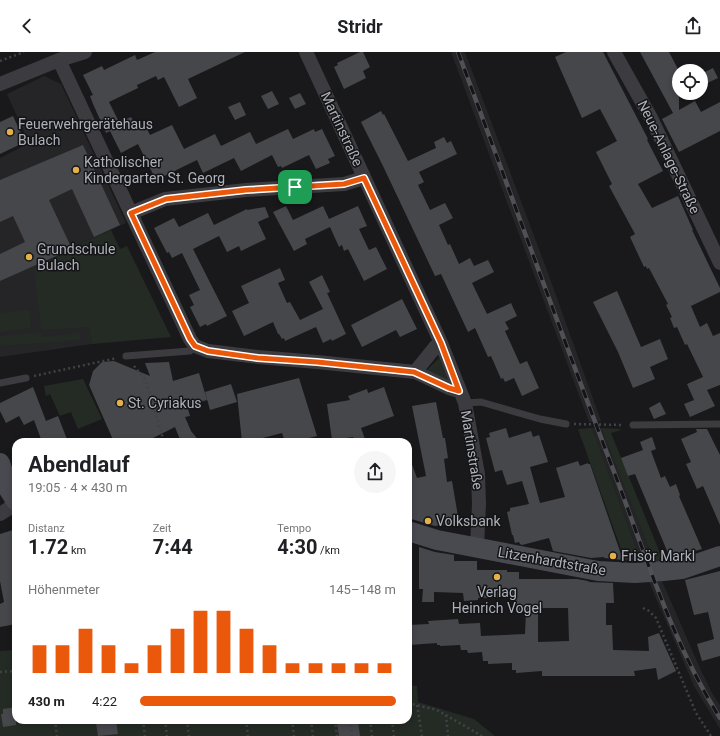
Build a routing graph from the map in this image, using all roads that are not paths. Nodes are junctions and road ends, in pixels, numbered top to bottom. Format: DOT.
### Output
graph roads {
  1 [pos="84,52"];
  2 [pos="306,52"];
  3 [pos="614,52"];
  4 [pos="59,60"];
  5 [pos="0,84"];
  6 [pos="364,178"];
  7 [pos="131,213"];
  8 [pos="720,263"];
  9 [pos="441,343"];
  10 [pos="195,346"];
  11 [pos="126,356"];
  12 [pos="414,372"];
  13 [pos="26,378"];
  14 [pos="0,383"];
  15 [pos="462,397"];
  16 [pos="566,424"];
  17 [pos="720,424"];
  18 [pos="633,425"];
  19 [pos="0,463"];
  20 [pos="12,493"];
  21 [pos="12,505"];
  22 [pos="0,514"];
  23 [pos="412,532"];
  24 [pos="477,547"];
  25 [pos="720,556"];
  1 -- 4 [label="street"];
  2 -- 6 [label="street, Martinstraße"];
  3 -- 8 [label="street, Neue-Anlage-Straße"];
  4 -- 5 [label="street"];
  4 -- 7 [label="street"];
  6 -- 7 [label="street"];
  6 -- 9 [label="street, Martinstraße"];
  7 -- 10 [label="street"];
  9 -- 12 [label="street"];
  9 -- 15 [label="street, Martinstraße"];
  10 -- 11 [label="lane"];
  10 -- 12 [label="street"];
  12 -- 15 [label="street"];
  13 -- 14 [label="lane"];
  15 -- 16 [label="lane"];
  15 -- 24 [label="street, Martinstraße"];
  17 -- 18 [label="lane"];
  19 -- 20 [label="street"];
  21 -- 22 [label="street"];
  23 -- 24 [label="street, Litzenhardtstraße"];
  24 -- 25 [label="street, Litzenhardtstraße"];
}
